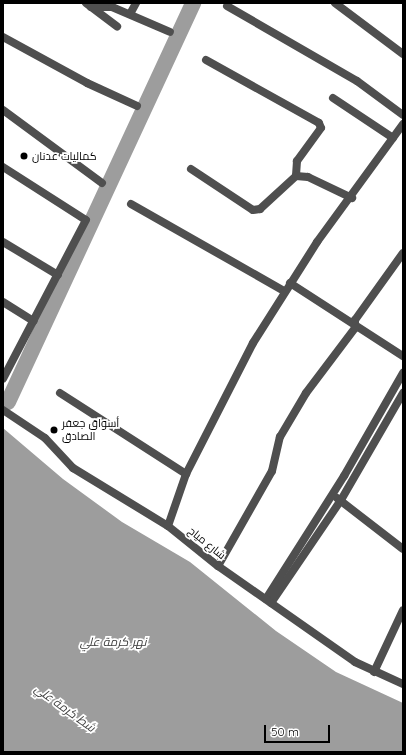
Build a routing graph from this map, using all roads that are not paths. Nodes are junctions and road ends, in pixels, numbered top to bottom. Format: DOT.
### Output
graph roads {
  1 [pos="136,3"];
  2 [pos="334,3"];
  3 [pos="89,5"];
  4 [pos="227,6"];
  5 [pos="130,14"];
  6 [pos="117,26"];
  7 [pos="170,32"];
  8 [pos="3,37"];
  9 [pos="403,54"];
  10 [pos="206,60"];
  11 [pos="333,98"];
  12 [pos="137,106"];
  13 [pos="3,110"];
  14 [pos="403,114"];
  15 [pos="403,124"];
  16 [pos="393,138"];
  17 [pos="3,167"];
  18 [pos="191,169"];
  19 [pos="296,176"];
  20 [pos="102,183"];
  21 [pos="352,198"];
  22 [pos="131,204"];
  23 [pos="3,242"];
  24 [pos="403,253"];
  25 [pos="58,274"];
  26 [pos="290,283"];
  27 [pos="284,291"];
  28 [pos="3,302"];
  29 [pos="34,321"];
  30 [pos="356,325"];
  31 [pos="403,356"];
  32 [pos="403,373"];
  33 [pos="3,379"];
  34 [pos="60,393"];
  35 [pos="403,393"];
  36 [pos="3,410"];
  37 [pos="186,474"];
  38 [pos="332,494"];
  39 [pos="341,500"];
  40 [pos="168,526"];
  41 [pos="403,549"];
  42 [pos="218,566"];
  43 [pos="268,601"];
  44 [pos="403,610"];
  45 [pos="374,672"];
  46 [pos="403,684"];
  1 -- 5 [label="street"];
  2 -- 9 [label="street"];
  3 -- 5 [label="street"];
  3 -- 6 [label="street"];
  4 -- 14 [label="street"];
  5 -- 7 [label="street"];
  8 -- 12 [label="street"];
  10 -- 19 [label="street"];
  11 -- 16 [label="street"];
  13 -- 20 [label="street"];
  15 -- 16 [label="street"];
  16 -- 21 [label="street"];
  17 -- 25 [label="street"];
  18 -- 19 [label="street"];
  19 -- 21 [label="street"];
  21 -- 26 [label="street"];
  22 -- 27 [label="street"];
  23 -- 25 [label="street"];
  24 -- 30 [label="street"];
  25 -- 29 [label="street"];
  26 -- 27 [label="street"];
  26 -- 30 [label="street"];
  27 -- 37 [label="street"];
  28 -- 29 [label="street"];
  29 -- 33 [label="street"];
  30 -- 31 [label="street"];
  30 -- 42 [label="street"];
  32 -- 38 [label="street"];
  34 -- 37 [label="street"];
  35 -- 39 [label="street"];
  36 -- 40 [label="street, شارع مياح"];
  37 -- 40 [label="street"];
  38 -- 39 [label="street"];
  38 -- 43 [label="street"];
  39 -- 41 [label="street"];
  39 -- 43 [label="street"];
  40 -- 42 [label="street, شارع مياح"];
  42 -- 43 [label="street, شارع مياح"];
  43 -- 45 [label="street, شارع مياح"];
  44 -- 45 [label="street"];
  45 -- 46 [label="street, شارع مياح"];
}
